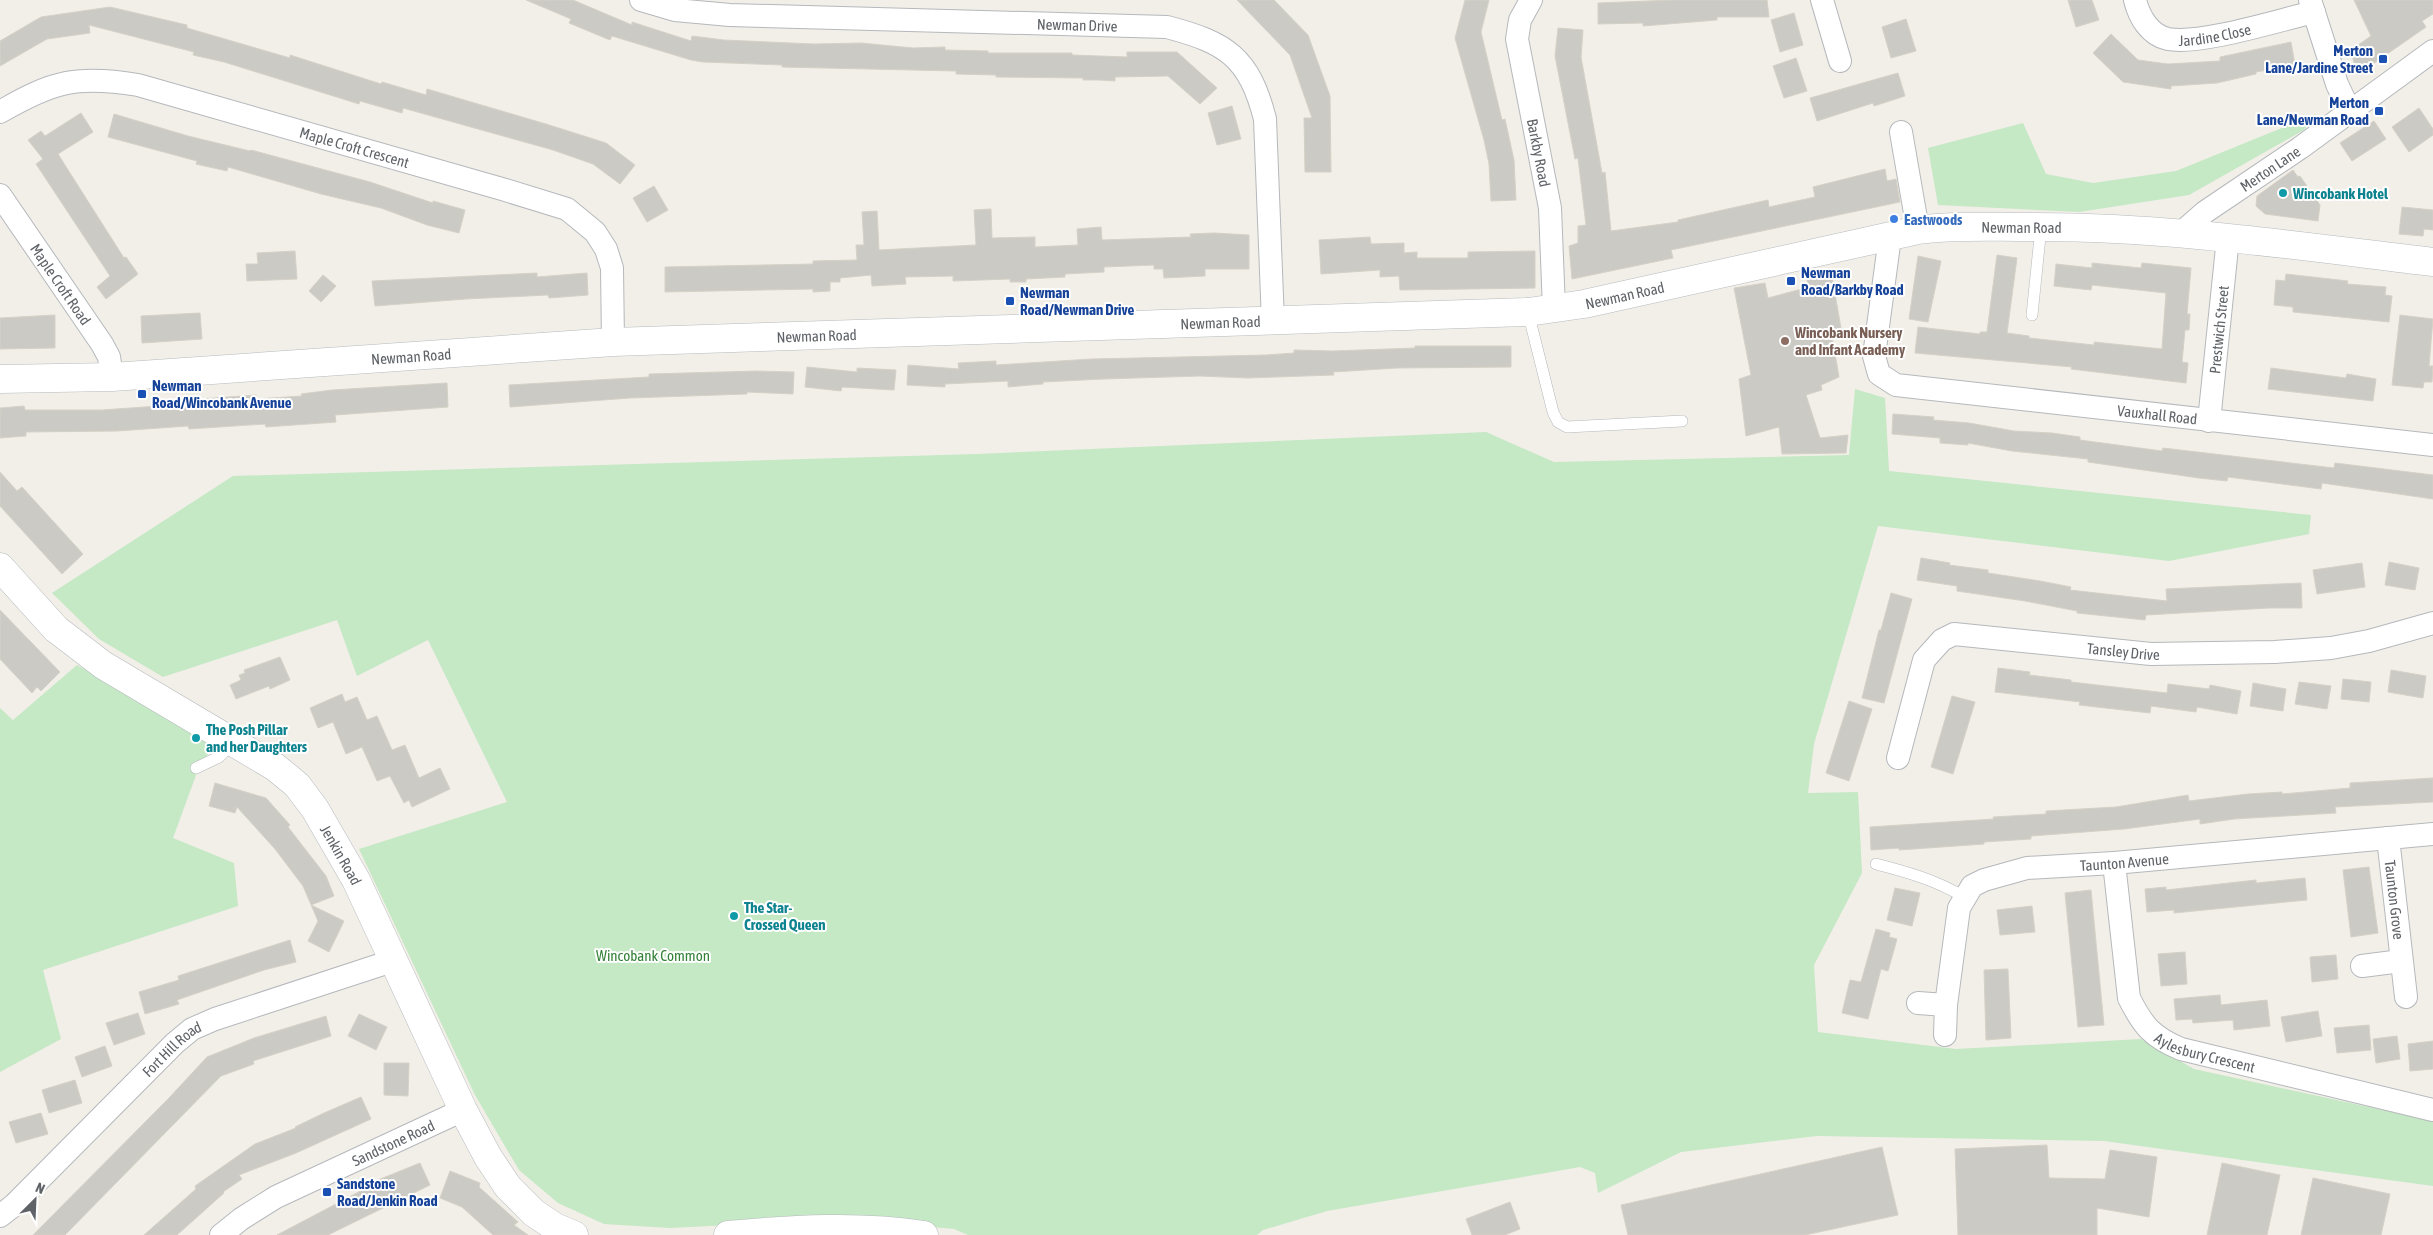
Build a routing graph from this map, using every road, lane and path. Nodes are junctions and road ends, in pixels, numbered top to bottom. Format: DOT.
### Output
graph roads {
  1 [pos="641,0"];
  2 [pos="1531,0"];
  3 [pos="1822,0"];
  4 [pos="2134,0"];
  5 [pos="2312,6"];
  6 [pos="2433,51"];
  7 [pos="1840,61"];
  8 [pos="0,112"];
  9 [pos="2350,112"];
  10 [pos="1901,132"];
  11 [pos="0,195"];
  12 [pos="2041,227"];
  13 [pos="1918,230"];
  14 [pos="2181,233"];
  15 [pos="1890,237"];
  16 [pos="2228,238"];
  17 [pos="2433,262"];
  18 [pos="1541,310"];
  19 [pos="2032,315"];
  20 [pos="1273,322"];
  21 [pos="613,342"];
  22 [pos="112,377"];
  23 [pos="0,379"];
  24 [pos="1682,421"];
  25 [pos="2209,421"];
  26 [pos="2433,445"];
  27 [pos="0,566"];
  28 [pos="2433,623"];
  29 [pos="234,742"];
  30 [pos="1898,758"];
  31 [pos="196,768"];
  32 [pos="2433,834"];
  33 [pos="2388,838"];
  34 [pos="2114,863"];
  35 [pos="1876,864"];
  36 [pos="1964,897"];
  37 [pos="392,961"];
  38 [pos="2401,962"];
  39 [pos="2362,966"];
  40 [pos="2406,997"];
  41 [pos="1918,1003"];
  42 [pos="1946,1004"];
  43 [pos="1945,1035"];
  44 [pos="462,1110"];
  45 [pos="2433,1110"];
  46 [pos="0,1216"];
  47 [pos="221,1235"];
  48 [pos="574,1235"];
  49 [pos="728,1235"];
  50 [pos="924,1235"];
  1 -- 20 [label="street, Newman Drive"];
  2 -- 18 [label="street, Barkby Road"];
  3 -- 7 [label="street"];
  4 -- 5 [label="street, Jardine Close"];
  5 -- 9 [label="street"];
  6 -- 9 [label="street, Merton Lane"];
  8 -- 21 [label="street, Maple Croft Crescent"];
  9 -- 14 [label="street, Merton Lane"];
  10 -- 13 [label="street"];
  11 -- 22 [label="street, Maple Croft Road"];
  12 -- 13 [label="street, Newman Road"];
  12 -- 14 [label="street, Newman Road"];
  12 -- 19 [label="lane"];
  13 -- 15 [label="street, Newman Road"];
  14 -- 16 [label="street, Newman Road"];
  15 -- 18 [label="street, Newman Road"];
  15 -- 25 [label="street, Vauxhall Road"];
  16 -- 17 [label="street, Newman Road"];
  16 -- 25 [label="street, Prestwich Street"];
  18 -- 20 [label="street, Newman Road"];
  18 -- 24 [label="lane"];
  20 -- 21 [label="street, Newman Road"];
  21 -- 22 [label="street, Newman Road"];
  22 -- 23 [label="street, Newman Road"];
  25 -- 26 [label="street, Vauxhall Road"];
  27 -- 29 [label="street, Jenkin Road"];
  28 -- 30 [label="street, Tansley Drive"];
  29 -- 31 [label="lane"];
  29 -- 37 [label="street, Jenkin Road"];
  32 -- 33 [label="street, Taunton Avenue"];
  33 -- 34 [label="street, Taunton Avenue"];
  33 -- 38 [label="street, Taunton Grove"];
  34 -- 36 [label="street, Taunton Avenue"];
  34 -- 45 [label="street, Aylesbury Crescent"];
  35 -- 36 [label="lane"];
  36 -- 42 [label="street"];
  37 -- 44 [label="street, Jenkin Road"];
  37 -- 46 [label="street, Fort Hill Road"];
  38 -- 39 [label="street, Taunton Grove"];
  38 -- 40 [label="street, Taunton Grove"];
  41 -- 42 [label="street"];
  42 -- 43 [label="street"];
  44 -- 47 [label="street, Sandstone Road"];
  44 -- 48 [label="street, Jenkin Road"];
  49 -- 50 [label="street"];
}
